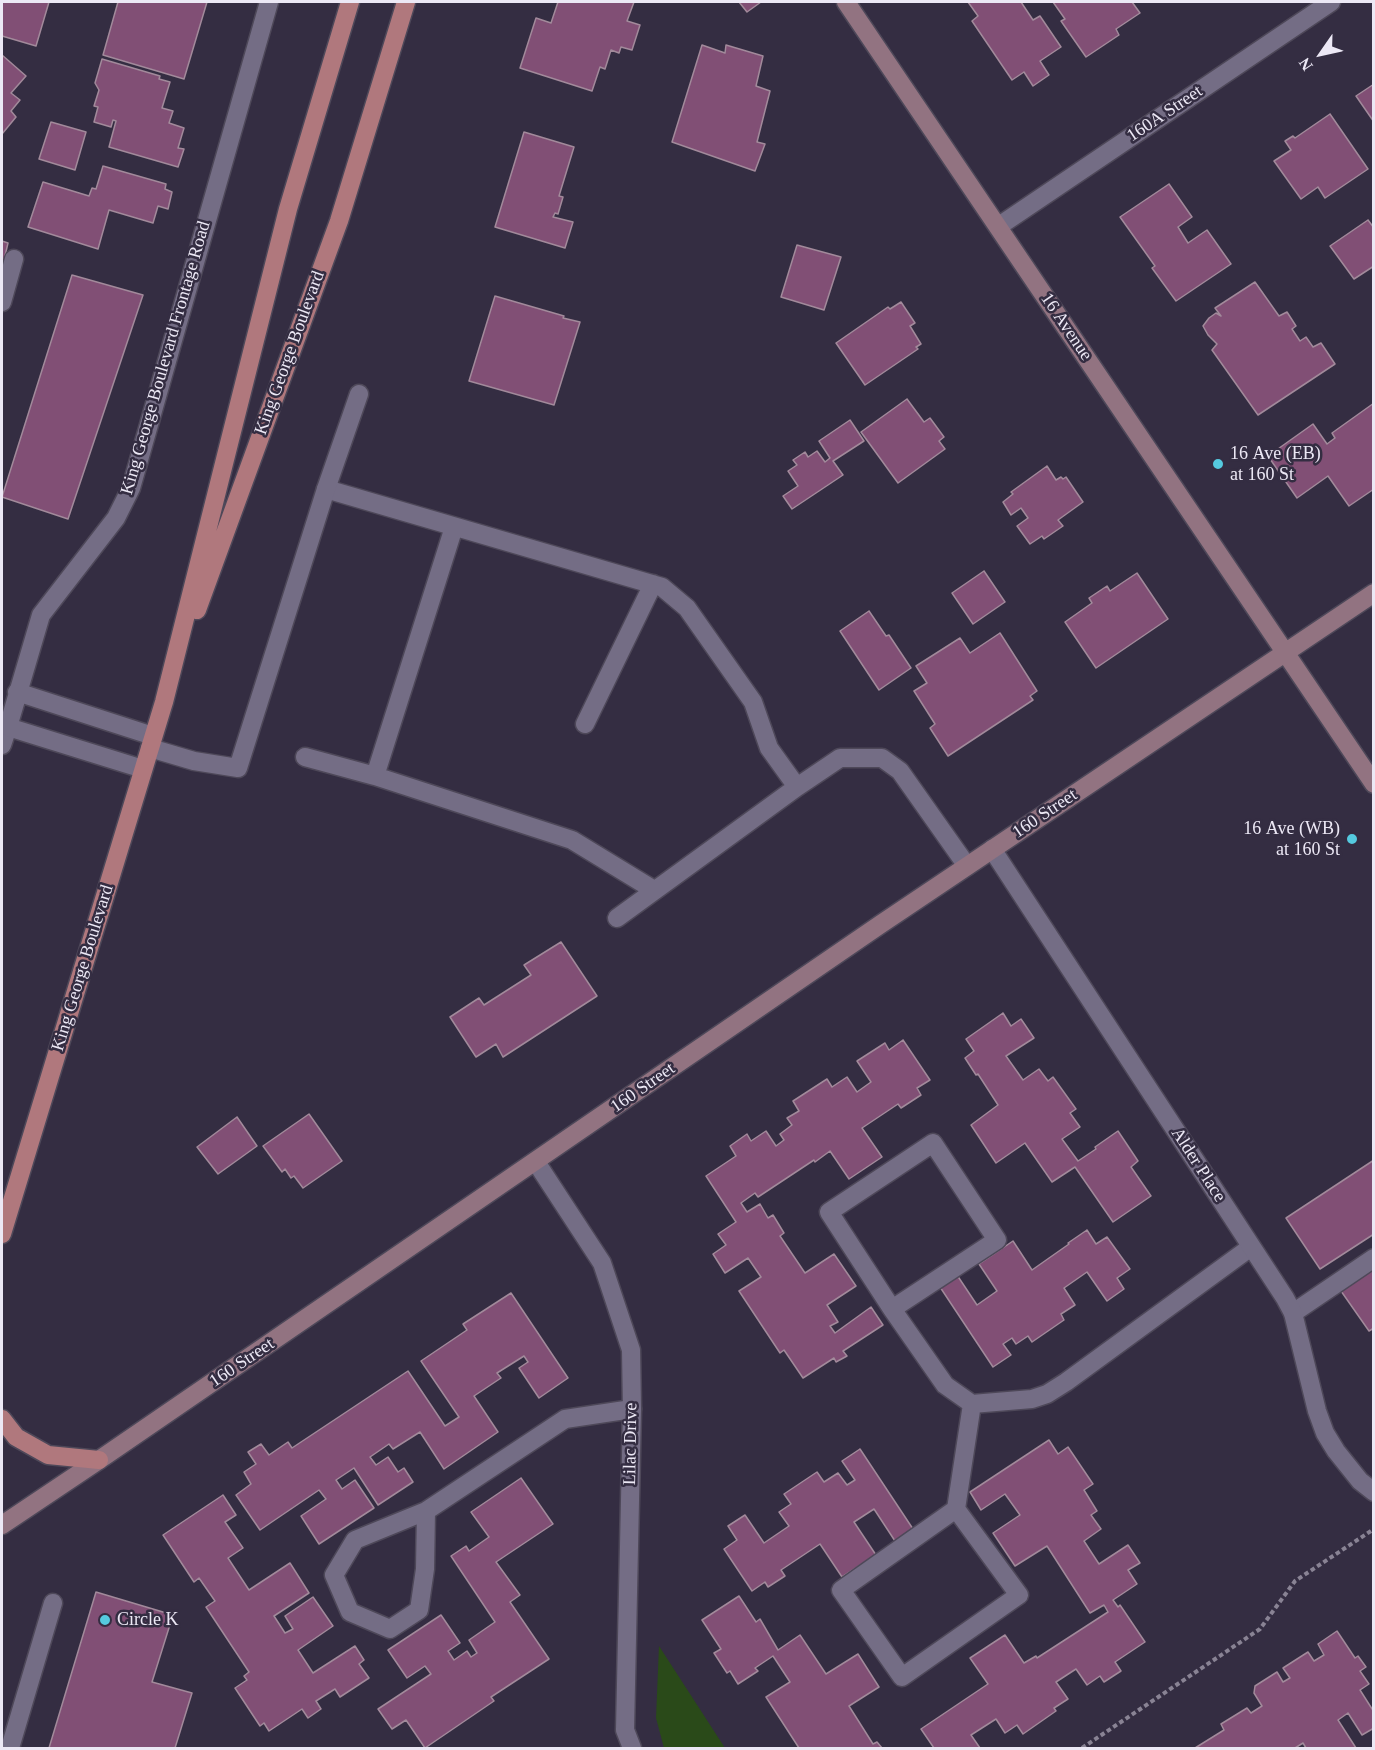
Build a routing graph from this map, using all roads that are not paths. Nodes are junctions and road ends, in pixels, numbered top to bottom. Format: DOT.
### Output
graph roads {
  1 [pos="269,2"];
  2 [pos="350,2"];
  3 [pos="406,2"];
  4 [pos="846,2"];
  5 [pos="1331,2"];
  6 [pos="999,226"];
  7 [pos="14,260"];
  8 [pos="2,302"];
  9 [pos="359,394"];
  10 [pos="326,489"];
  11 [pos="454,527"];
  12 [pos="653,584"];
  13 [pos="1374,593"];
  14 [pos="1286,652"];
  15 [pos="17,692"];
  16 [pos="164,702"];
  17 [pos="585,724"];
  18 [pos="8,727"];
  19 [pos="152,742"];
  20 [pos="2,744"];
  21 [pos="305,757"];
  22 [pos="143,769"];
  23 [pos="375,776"];
  24 [pos="1374,784"];
  25 [pos="797,787"];
  26 [pos="992,849"];
  27 [pos="967,866"];
  28 [pos="654,890"];
  29 [pos="617,918"];
  30 [pos="536,1162"];
  31 [pos="2,1234"];
  32 [pos="1251,1247"];
  33 [pos="1374,1258"];
  34 [pos="892,1309"];
  35 [pos="1293,1313"];
  36 [pos="972,1404"];
  37 [pos="632,1409"];
  38 [pos="2,1419"];
  39 [pos="99,1460"];
  40 [pos="1374,1492"];
  41 [pos="957,1509"];
  42 [pos="426,1511"];
  43 [pos="2,1525"];
  44 [pos="53,1603"];
  45 [pos="10,1749"];
  46 [pos="632,1749"];
  1 -- 15 [label="street, King George Boulevard Frontage Road"];
  2 -- 16 [label="main road, King George Boulevard"];
  3 -- 16 [label="main road, King George Boulevard"];
  4 -- 6 [label="main road, 16 Avenue"];
  5 -- 6 [label="street, 160A Street"];
  6 -- 14 [label="main road, 16 Avenue"];
  7 -- 8 [label="street"];
  9 -- 10 [label="street"];
  10 -- 11 [label="street"];
  10 -- 19 [label="street"];
  11 -- 12 [label="street"];
  11 -- 23 [label="street"];
  12 -- 17 [label="street"];
  12 -- 25 [label="street"];
  13 -- 14 [label="main road, 160 Street"];
  14 -- 24 [label="main road, 16 Avenue"];
  14 -- 26 [label="main road, 160 Street"];
  15 -- 18 [label="street, King George Boulevard Frontage Road"];
  15 -- 19 [label="street"];
  16 -- 19 [label="main road, King George Boulevard"];
  18 -- 20 [label="street, King George Boulevard Frontage Road"];
  18 -- 22 [label="street"];
  19 -- 22 [label="main road, King George Boulevard"];
  21 -- 23 [label="street"];
  22 -- 31 [label="main road, King George Boulevard"];
  23 -- 28 [label="street"];
  25 -- 27 [label="street"];
  25 -- 28 [label="street"];
  26 -- 27 [label="main road, 160 Street"];
  26 -- 32 [label="street, Alder Place"];
  27 -- 30 [label="main road, 160 Street"];
  28 -- 29 [label="street"];
  30 -- 37 [label="street, Lilac Drive"];
  30 -- 39 [label="main road, 160 Street"];
  32 -- 35 [label="street, Alder Place"];
  32 -- 36 [label="street"];
  33 -- 35 [label="street"];
  34 -- 34 [label="street"];
  34 -- 36 [label="street"];
  35 -- 40 [label="street, Alder Place"];
  36 -- 41 [label="street"];
  37 -- 42 [label="street"];
  37 -- 46 [label="street, Lilac Drive"];
  38 -- 39 [label="main road"];
  39 -- 43 [label="main road, 160 Street"];
  41 -- 41 [label="street"];
  42 -- 42 [label="street"];
  44 -- 45 [label="street"];
}
